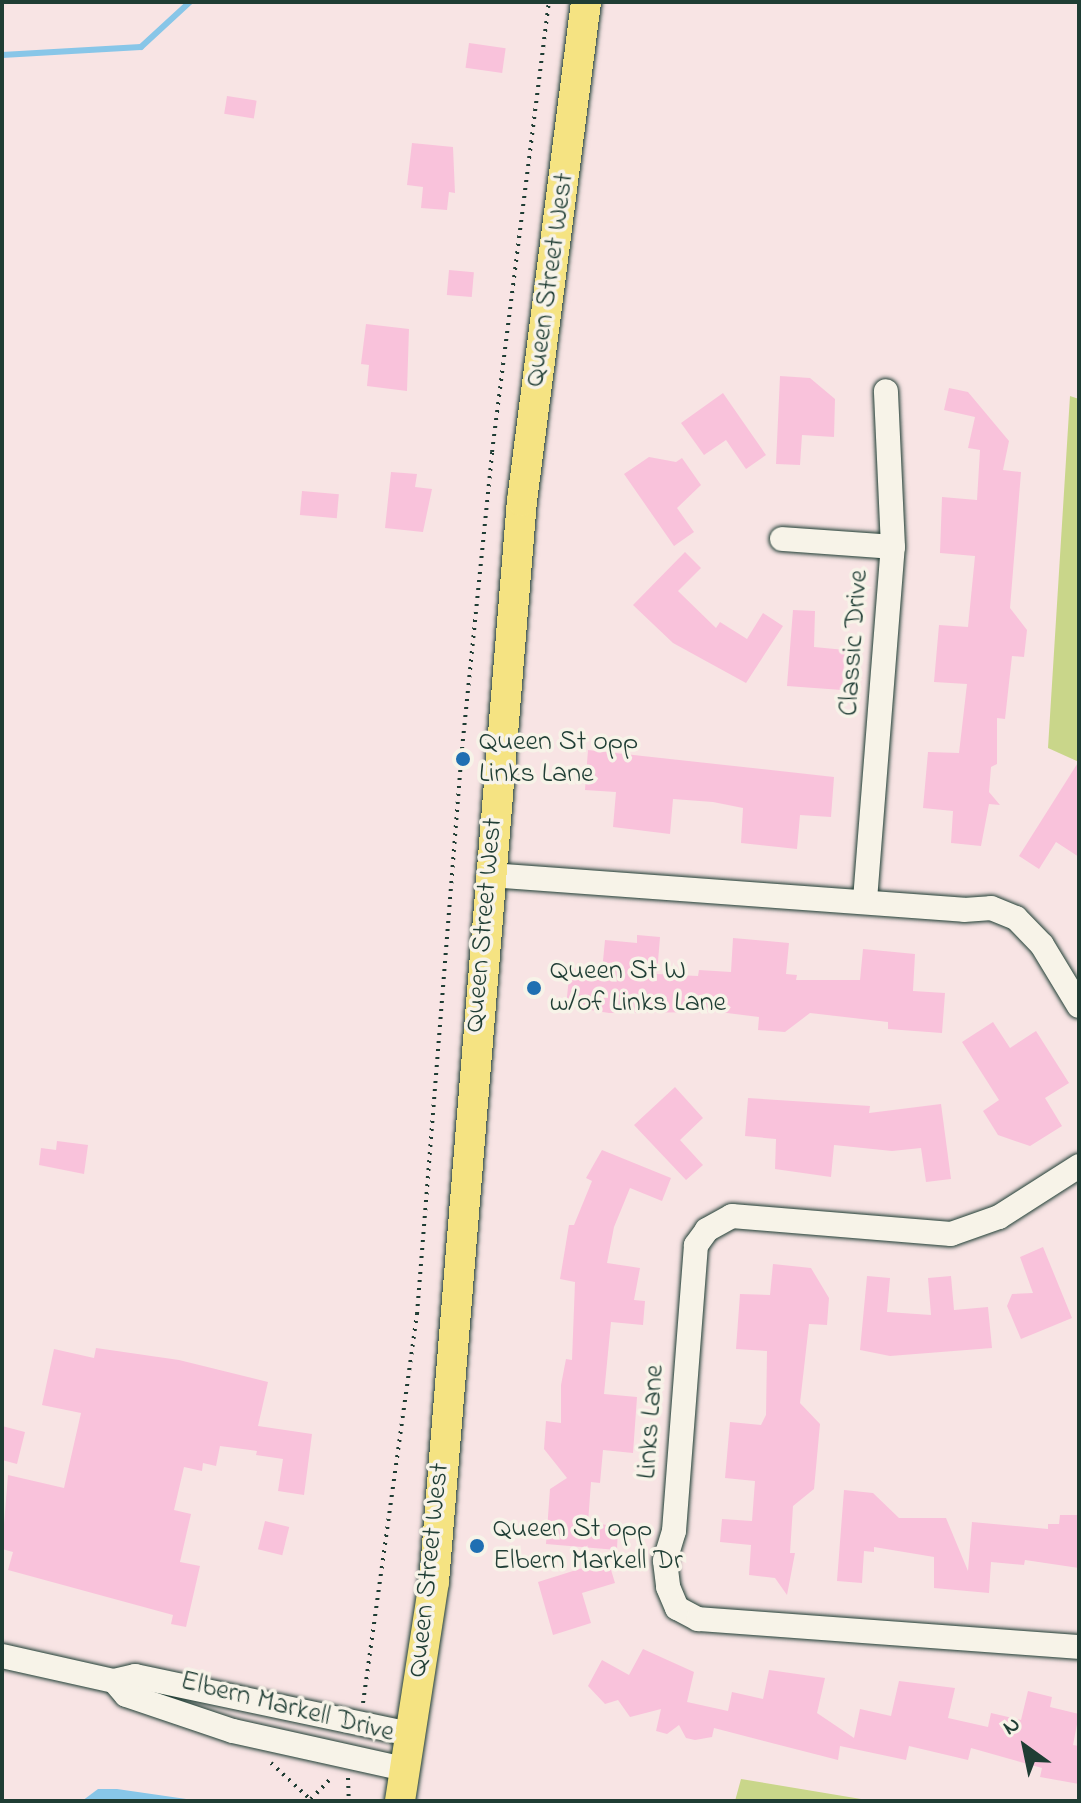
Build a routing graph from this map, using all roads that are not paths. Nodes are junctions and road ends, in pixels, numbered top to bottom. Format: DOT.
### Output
graph roads {
  1 [pos="586,2"];
  2 [pos="886,391"];
  3 [pos="782,539"];
  4 [pos="893,547"];
  5 [pos="490,875"];
  6 [pos="865,900"];
  7 [pos="1079,1006"];
  8 [pos="1079,1166"];
  9 [pos="1079,1647"];
  10 [pos="2,1656"];
  11 [pos="114,1681"];
  12 [pos="410,1734"];
  13 [pos="405,1769"];
  14 [pos="400,1801"];
  1 -- 5 [label="main road, Queen Street West"];
  2 -- 4 [label="street, Classic Drive"];
  3 -- 4 [label="street"];
  4 -- 6 [label="street, Classic Drive"];
  5 -- 6 [label="street"];
  5 -- 12 [label="main road, Queen Street West"];
  6 -- 7 [label="street"];
  8 -- 9 [label="street, Links Lane"];
  10 -- 11 [label="street, Elbern Markell Drive"];
  11 -- 12 [label="street, Elbern Markell Drive"];
  11 -- 13 [label="street, Elbern Markell Drive"];
  12 -- 13 [label="main road, Queen Street West"];
  13 -- 14 [label="main road, Queen Street West"];
}
